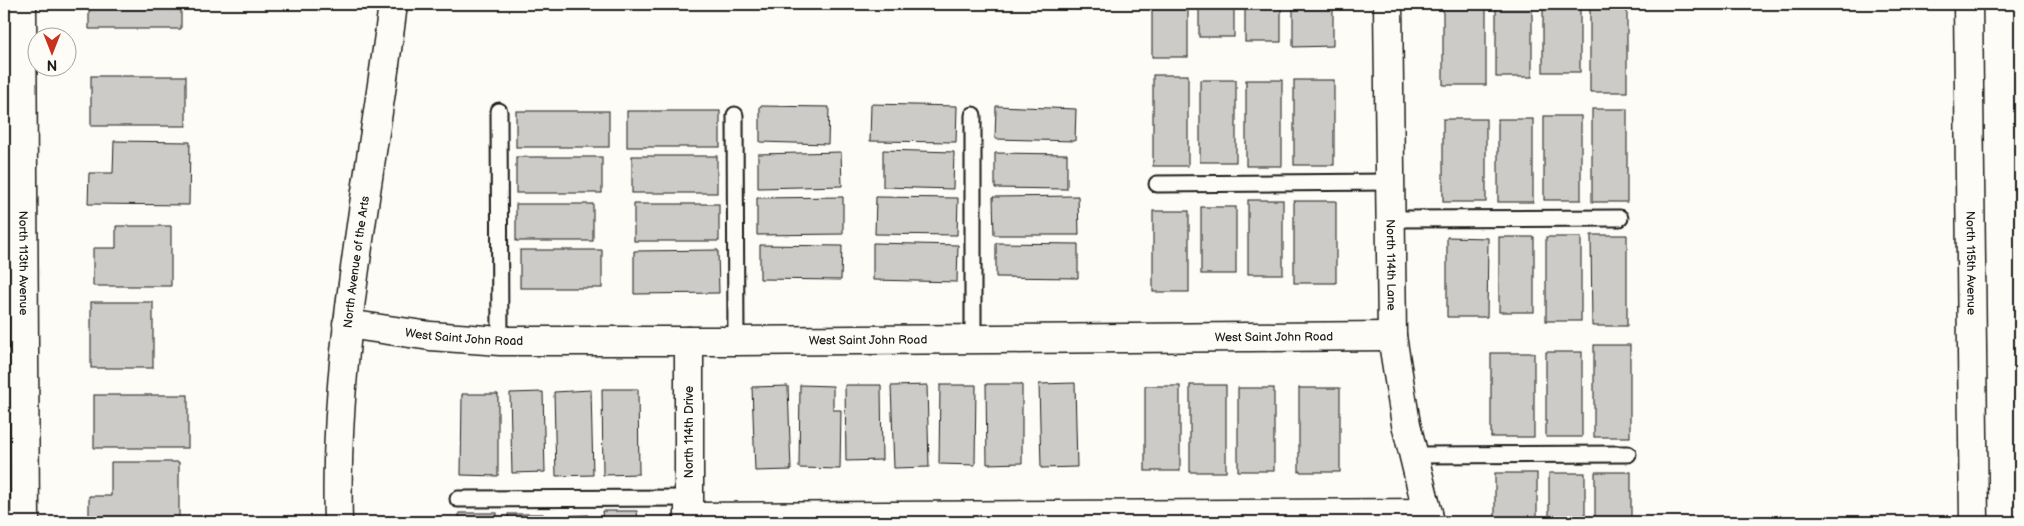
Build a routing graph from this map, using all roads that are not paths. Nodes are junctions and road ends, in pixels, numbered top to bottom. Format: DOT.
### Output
graph roads {
  1 [pos="22,4"];
  2 [pos="393,4"];
  3 [pos="1388,4"];
  4 [pos="1968,4"];
  5 [pos="499,111"];
  6 [pos="735,115"];
  7 [pos="973,115"];
  8 [pos="1390,182"];
  9 [pos="1156,184"];
  10 [pos="1620,218"];
  11 [pos="1390,220"];
  12 [pos="347,324"];
  13 [pos="1392,336"];
  14 [pos="500,340"];
  15 [pos="973,340"];
  16 [pos="688,341"];
  17 [pos="736,341"];
  18 [pos="1628,454"];
  19 [pos="1414,455"];
  20 [pos="458,499"];
  21 [pos="688,512"];
  22 [pos="1429,517"];
  23 [pos="1234,518"];
  24 [pos="25,522"];
  25 [pos="338,522"];
  26 [pos="1974,522"];
  1 -- 24 [label="street, North 113th Avenue"];
  2 -- 12 [label="street, North Avenue of the Arts"];
  3 -- 8 [label="street, North 114th Lane"];
  4 -- 26 [label="street, North 115th Avenue"];
  5 -- 14 [label="lane"];
  6 -- 17 [label="lane"];
  7 -- 15 [label="lane"];
  8 -- 9 [label="lane"];
  8 -- 11 [label="street, North 114th Lane"];
  10 -- 11 [label="lane"];
  11 -- 13 [label="street, North 114th Lane"];
  12 -- 14 [label="street, West Saint John Road"];
  12 -- 25 [label="street, North Avenue of the Arts"];
  13 -- 15 [label="street, West Saint John Road"];
  13 -- 19 [label="street, North 114th Lane"];
  14 -- 16 [label="street, West Saint John Road"];
  15 -- 17 [label="street, West Saint John Road"];
  16 -- 17 [label="street, West Saint John Road"];
  16 -- 21 [label="street, North 114th Drive"];
  18 -- 19 [label="lane"];
  19 -- 22 [label="street, North 114th Lane"];
  20 -- 21 [label="lane"];
  21 -- 23 [label="street"];
  22 -- 23 [label="street"];
}
